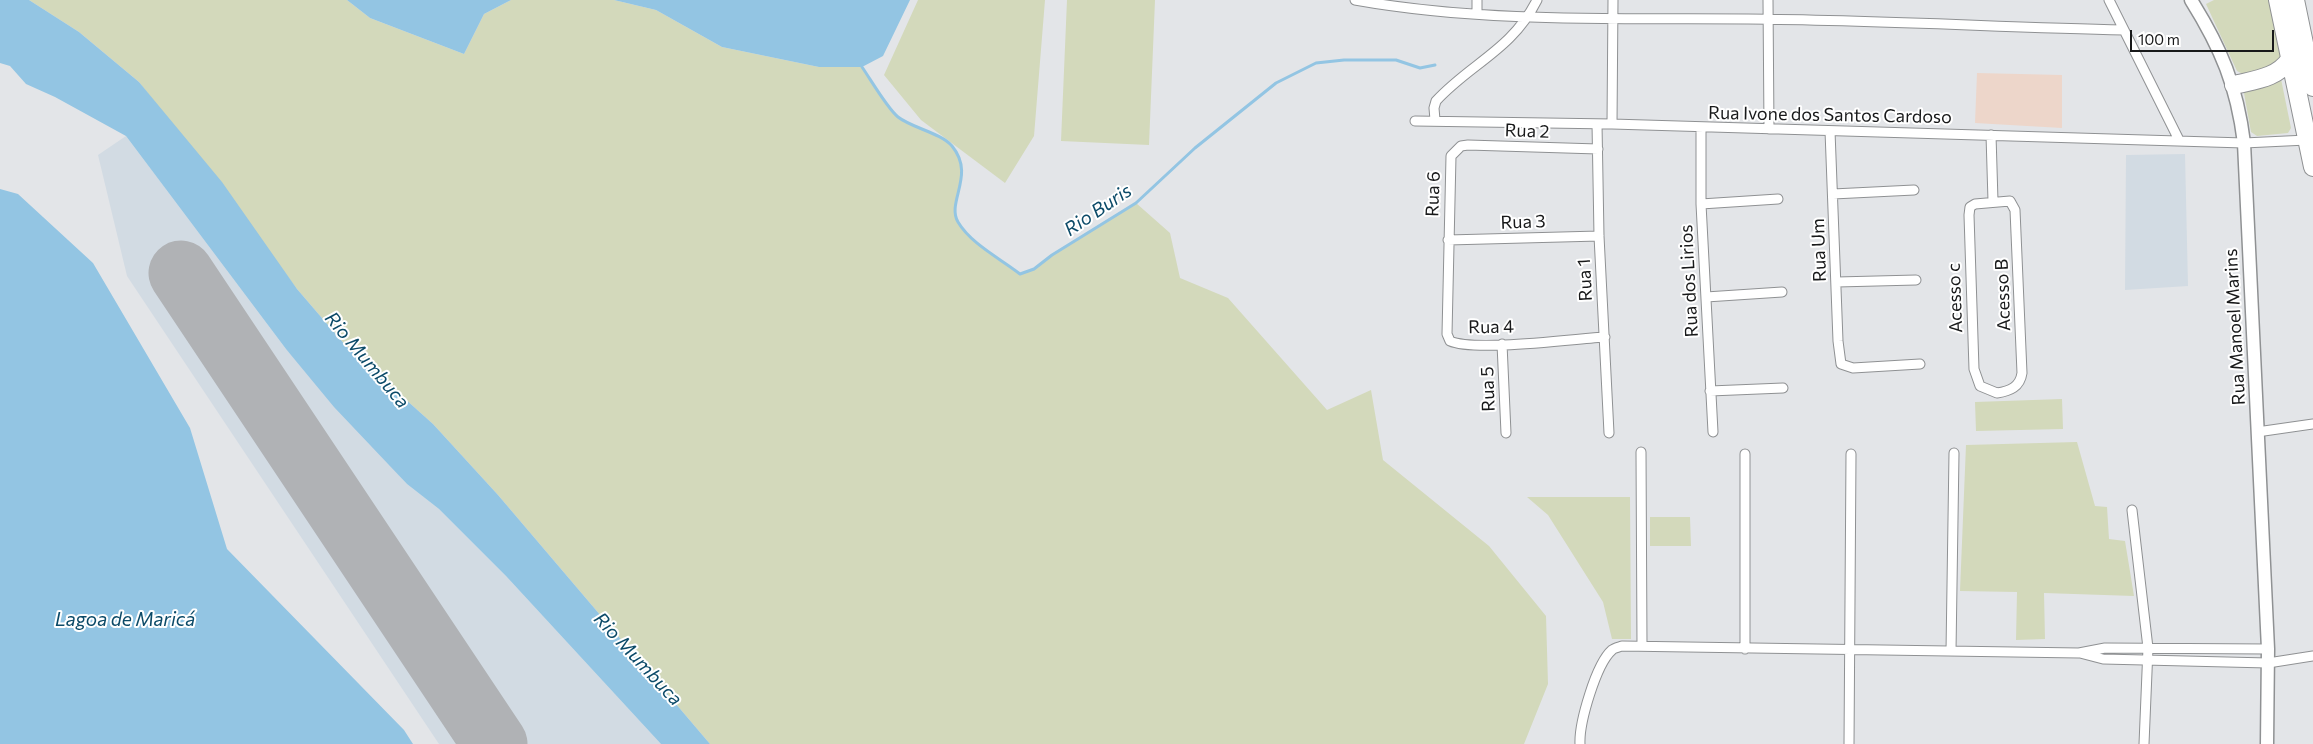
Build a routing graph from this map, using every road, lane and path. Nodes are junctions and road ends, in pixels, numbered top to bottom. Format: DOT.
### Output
graph roads {
  1 [pos="1355,0"];
  2 [pos="1477,0"];
  3 [pos="1537,0"];
  4 [pos="1614,0"];
  5 [pos="1768,0"];
  6 [pos="2109,0"];
  7 [pos="2191,0"];
  8 [pos="2278,0"];
  9 [pos="2294,0"];
  10 [pos="1396,4"];
  11 [pos="1477,14"];
  12 [pos="1529,16"];
  13 [pos="1613,18"];
  14 [pos="1768,19"];
  15 [pos="2124,30"];
  16 [pos="2290,60"];
  17 [pos="2311,66"];
  18 [pos="2234,85"];
  19 [pos="2313,87"];
  20 [pos="1435,120"];
  21 [pos="1415,121"];
  22 [pos="1598,124"];
  23 [pos="1612,124"];
  24 [pos="1700,128"];
  25 [pos="1769,129"];
  26 [pos="1830,131"];
  27 [pos="1991,135"];
  28 [pos="2179,140"];
  29 [pos="2307,140"];
  30 [pos="2244,143"];
  31 [pos="1598,149"];
  32 [pos="1456,150"];
  33 [pos="2313,168"];
  34 [pos="1914,190"];
  35 [pos="1833,194"];
  36 [pos="1778,199"];
  37 [pos="1994,201"];
  38 [pos="1701,204"];
  39 [pos="1599,236"];
  40 [pos="1448,240"];
  41 [pos="1916,280"];
  42 [pos="1837,282"];
  43 [pos="1782,292"];
  44 [pos="1706,297"];
  45 [pos="1605,337"];
  46 [pos="1502,344"];
  47 [pos="1920,364"];
  48 [pos="1980,386"];
  49 [pos="1784,388"];
  50 [pos="1710,391"];
  51 [pos="2313,424"];
  52 [pos="1713,432"];
  53 [pos="2257,432"];
  54 [pos="1506,433"];
  55 [pos="1609,434"];
  56 [pos="1641,452"];
  57 [pos="1954,453"];
  58 [pos="1745,454"];
  59 [pos="1851,454"];
  60 [pos="2132,510"];
  61 [pos="1642,646"];
  62 [pos="2148,648"];
  63 [pos="1745,649"];
  64 [pos="2268,649"];
  65 [pos="1848,650"];
  66 [pos="1951,651"];
  67 [pos="2079,652"];
  68 [pos="2313,656"];
  69 [pos="2148,660"];
  70 [pos="2268,663"];
  71 [pos="1580,744"];
  72 [pos="1849,744"];
  73 [pos="2144,744"];
  74 [pos="2267,744"];
  1 -- 10 [label="street"];
  2 -- 11 [label="street"];
  3 -- 12 [label="street"];
  4 -- 13 [label="street"];
  5 -- 14 [label="street"];
  6 -- 15 [label="street"];
  7 -- 18 [label="main road, Rua Manoel Marins"];
  8 -- 16 [label="highway"];
  9 -- 17 [label="highway"];
  10 -- 11 [label="street"];
  11 -- 12 [label="street"];
  12 -- 13 [label="street"];
  12 -- 20 [label="street"];
  13 -- 14 [label="street"];
  13 -- 23 [label="street"];
  14 -- 15 [label="street"];
  14 -- 25 [label="street"];
  15 -- 28 [label="street"];
  16 -- 18 [label="highway"];
  16 -- 29 [label="highway"];
  17 -- 19 [label="highway"];
  18 -- 30 [label="main road, Rua Manoel Marins"];
  20 -- 21 [label="street, Rua Ivone dos Santos Cardoso"];
  20 -- 22 [label="street, Rua Ivone dos Santos Cardoso"];
  22 -- 23 [label="street, Rua Ivone dos Santos Cardoso"];
  22 -- 31 [label="street, Rua 1"];
  23 -- 24 [label="street, Rua Ivone dos Santos Cardoso"];
  24 -- 25 [label="street, Rua Ivone dos Santos Cardoso"];
  24 -- 38 [label="street, Rua dos Lirios"];
  25 -- 26 [label="street, Rua Ivone dos Santos Cardoso"];
  26 -- 27 [label="street, Rua Ivone dos Santos Cardoso"];
  26 -- 35 [label="street, Rua Um"];
  27 -- 28 [label="street, Rua Ivone dos Santos Cardoso"];
  27 -- 37 [label="street"];
  28 -- 30 [label="street, Rua Ivone dos Santos Cardoso"];
  29 -- 30 [label="street, Rua Ivone dos Santos Cardoso"];
  29 -- 33 [label="highway"];
  30 -- 53 [label="main road, Rua Manoel Marins"];
  31 -- 32 [label="street, Rua 2"];
  31 -- 39 [label="street, Rua 1"];
  32 -- 40 [label="street, Rua 6"];
  34 -- 35 [label="street"];
  35 -- 42 [label="street, Rua Um"];
  36 -- 38 [label="street"];
  37 -- 48 [label="street, Acesso c"];
  37 -- 48 [label="street, Acesso B"];
  38 -- 44 [label="street, Rua dos Lirios"];
  39 -- 40 [label="street, Rua 3"];
  39 -- 45 [label="street, Rua 1"];
  40 -- 46 [label="street, Rua 4"];
  41 -- 42 [label="street"];
  42 -- 47 [label="street, Rua Um"];
  43 -- 44 [label="street"];
  44 -- 50 [label="street, Rua dos Lirios"];
  45 -- 46 [label="street, Rua 4"];
  45 -- 55 [label="street, Rua 1"];
  46 -- 54 [label="street, Rua 5"];
  49 -- 50 [label="street"];
  50 -- 52 [label="street, Rua dos Lirios"];
  51 -- 53 [label="street"];
  53 -- 64 [label="main road, Rua Manoel Marins"];
  56 -- 61 [label="street"];
  57 -- 66 [label="street"];
  58 -- 63 [label="street"];
  59 -- 65 [label="street"];
  60 -- 62 [label="street"];
  61 -- 63 [label="street"];
  61 -- 71 [label="street"];
  62 -- 64 [label="street"];
  62 -- 67 [label="street"];
  62 -- 69 [label="street"];
  63 -- 65 [label="street"];
  64 -- 70 [label="main road, Rua Manoel Marins"];
  65 -- 66 [label="street"];
  65 -- 72 [label="street"];
  66 -- 67 [label="street"];
  67 -- 69 [label="street"];
  68 -- 70 [label="street"];
  69 -- 70 [label="street"];
  69 -- 73 [label="street"];
  70 -- 74 [label="main road, Rua Manoel Marins"];
}
